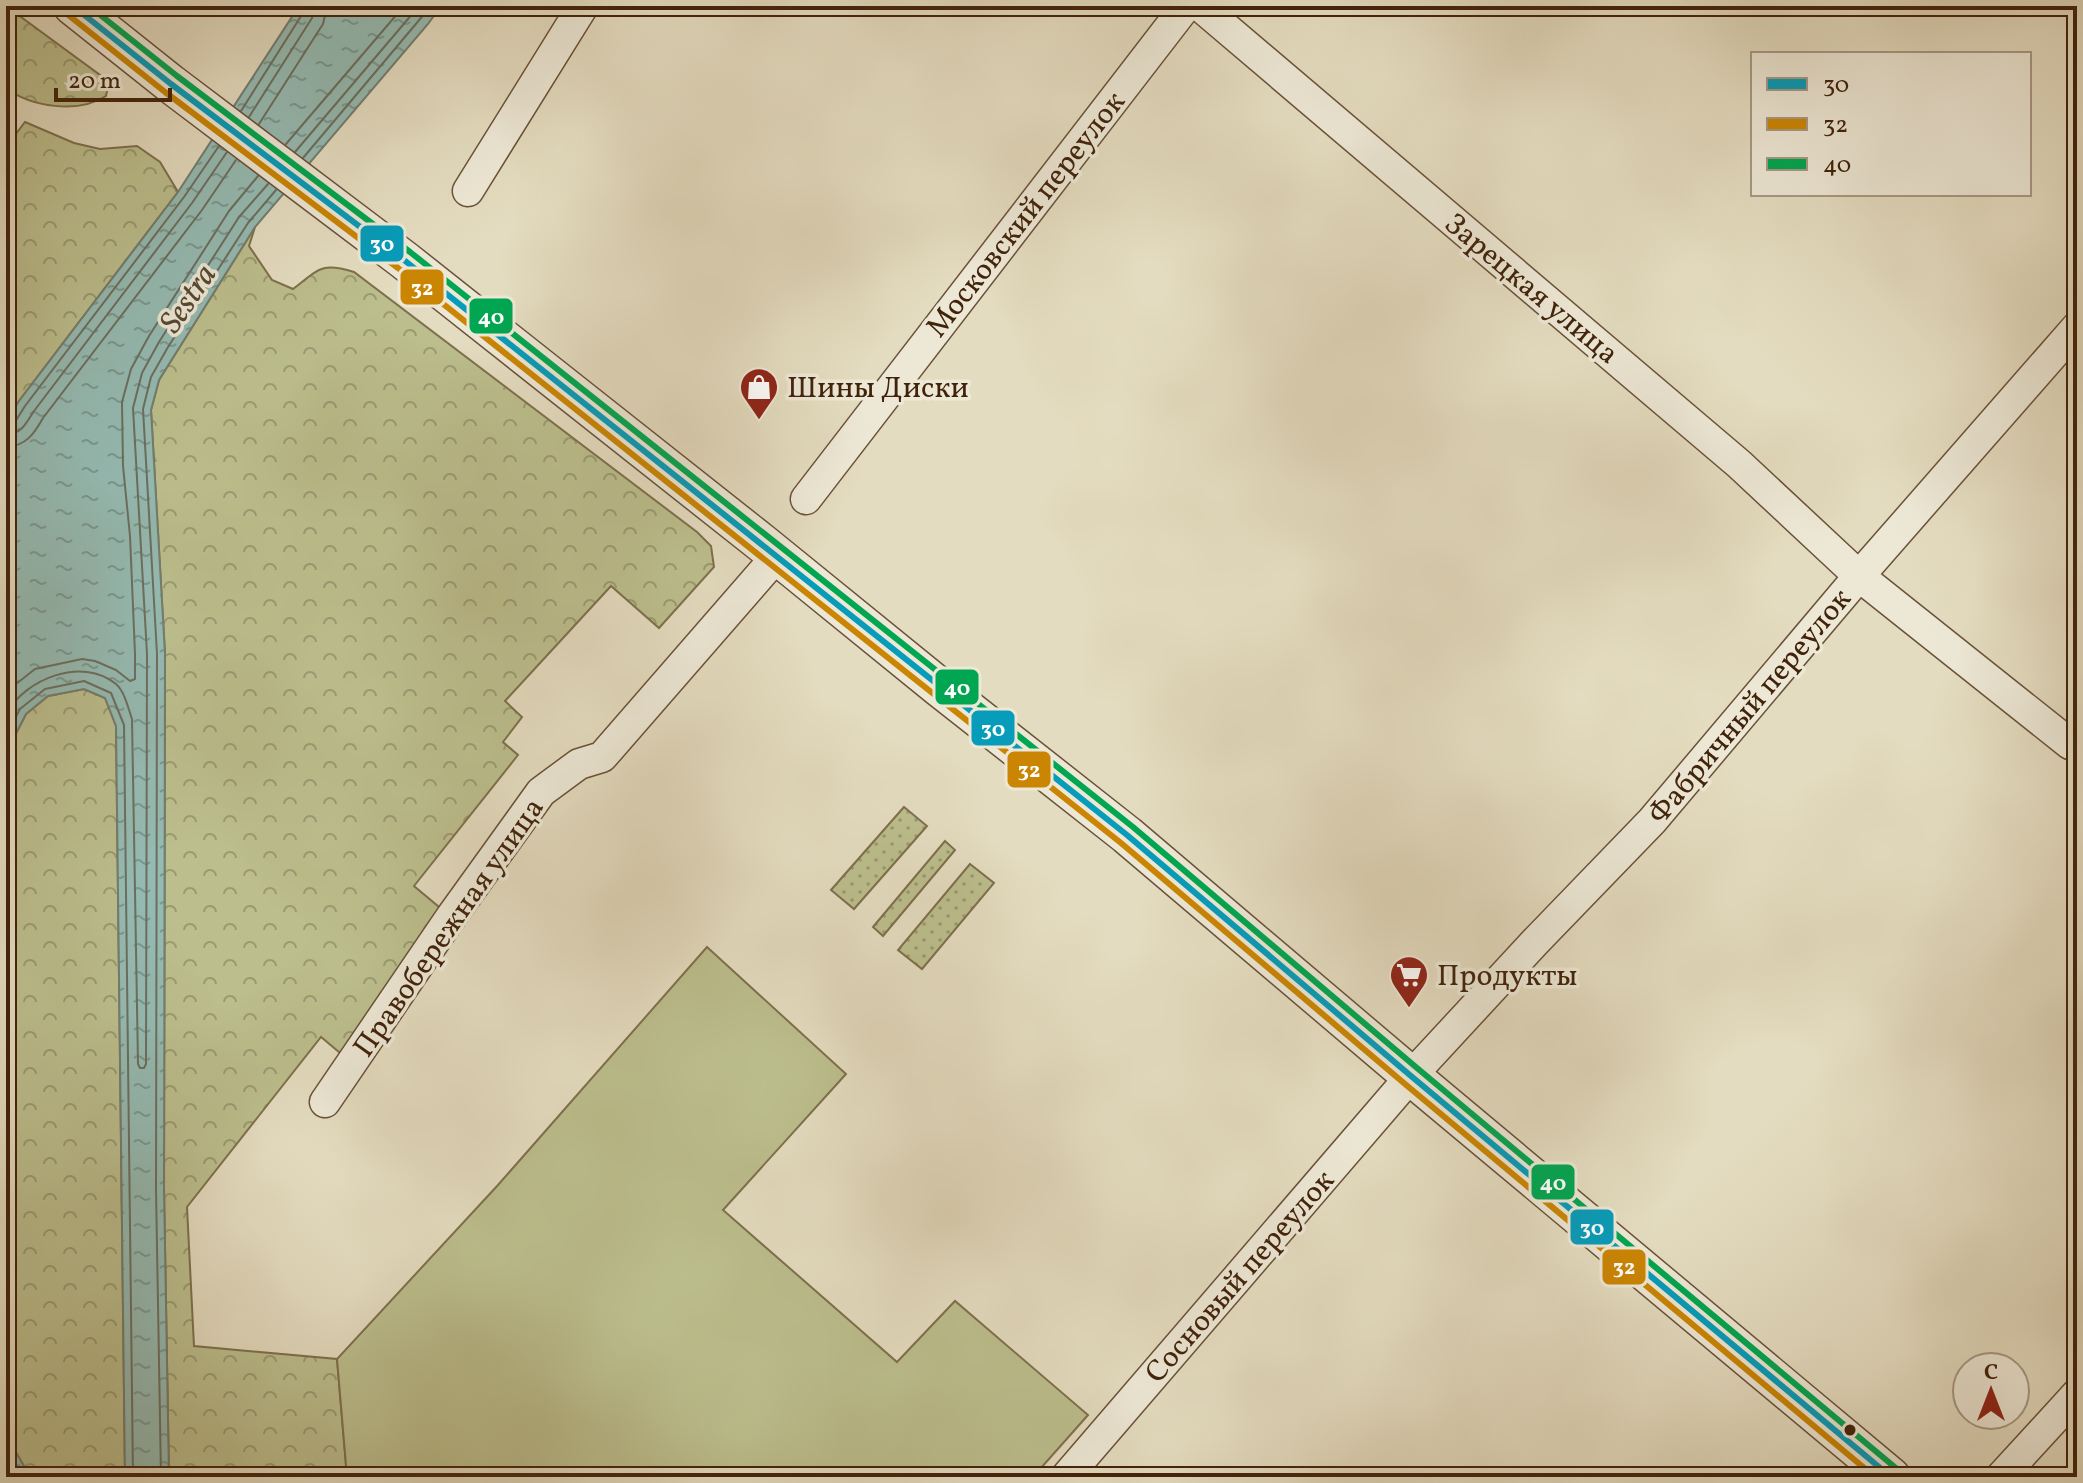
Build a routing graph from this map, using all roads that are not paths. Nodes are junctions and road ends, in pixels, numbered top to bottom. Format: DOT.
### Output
graph roads {
  1 [pos="73,6"];
  2 [pos="583,6"];
  3 [pos="1186,6"];
  4 [pos="1200,6"];
  5 [pos="468,191"];
  6 [pos="2077,327"];
  7 [pos="806,499"];
  8 [pos="777,556"];
  9 [pos="1859,576"];
  10 [pos="2077,743"];
  11 [pos="1411,1076"];
  12 [pos="325,1102"];
  13 [pos="2077,1394"];
  14 [pos="1066,1477"];
  15 [pos="1891,1477"];
  16 [pos="2001,1477"];
  1 -- 8 [label="street"];
  2 -- 5 [label="street"];
  3 -- 7 [label="street, Московский переулок"];
  4 -- 9 [label="street, Зарецкая улица"];
  6 -- 9 [label="street, Фабричный переулок"];
  8 -- 11 [label="street"];
  8 -- 12 [label="street, Правобережная улица"];
  9 -- 10 [label="street, Зарецкая улица"];
  9 -- 11 [label="street, Фабричный переулок"];
  11 -- 14 [label="street, Сосновый переулок"];
  11 -- 15 [label="street"];
  13 -- 16 [label="street"];
}
